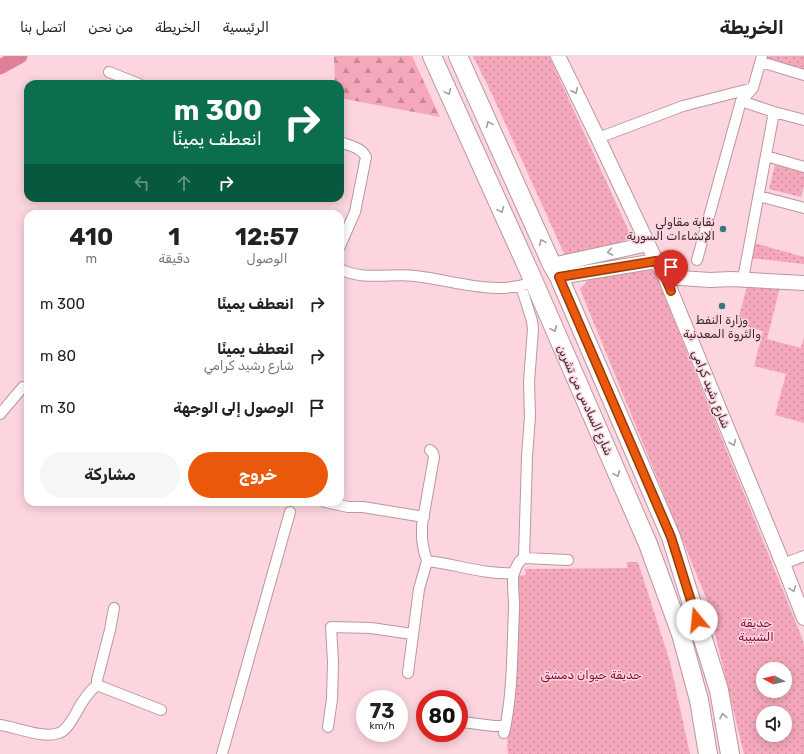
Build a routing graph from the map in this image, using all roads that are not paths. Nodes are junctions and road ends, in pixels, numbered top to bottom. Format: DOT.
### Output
graph roads {
  1 [pos="432,56"];
  2 [pos="458,56"];
  3 [pos="558,56"];
  4 [pos="761,59"];
  5 [pos="109,72"];
  6 [pos="804,75"];
  7 [pos="130,80"];
  8 [pos="753,88"];
  9 [pos="741,101"];
  10 [pos="774,112"];
  11 [pos="804,120"];
  12 [pos="598,138"];
  13 [pos="344,143"];
  14 [pos="766,156"];
  15 [pos="804,167"];
  16 [pos="759,196"];
  17 [pos="804,208"];
  18 [pos="344,237"];
  19 [pos="648,244"];
  20 [pos="697,260"];
  21 [pos="344,269"];
  22 [pos="661,270"];
  23 [pos="556,271"];
  24 [pos="737,279"];
  25 [pos="804,283"];
  26 [pos="528,284"];
  27 [pos="24,387"];
  28 [pos="0,414"];
  29 [pos="430,450"];
  30 [pos="343,506"];
  31 [pos="290,512"];
  32 [pos="424,517"];
  33 [pos="804,556"];
  34 [pos="524,558"];
  35 [pos="568,560"];
  36 [pos="427,561"];
  37 [pos="783,564"];
  38 [pos="514,573"];
  39 [pos="114,608"];
  40 [pos="804,618"];
  41 [pos="412,634"];
  42 [pos="408,673"];
  43 [pos="97,685"];
  44 [pos="161,710"];
  45 [pos="468,723"];
  46 [pos="0,725"];
  47 [pos="328,727"];
  48 [pos="222,754"];
  49 [pos="708,754"];
  50 [pos="730,754"];
  1 -- 26 [label="highway, شارع السادس من تشرين, one-way"];
  23 -- 2 [label="highway, شارع السادس من تشرين, one-way"];
  3 -- 12 [label="main road, شارع رشيد كرامي, one-way"];
  4 -- 6 [label="street"];
  4 -- 8 [label="street"];
  5 -- 7 [label="street"];
  8 -- 9 [label="street"];
  8 -- 12 [label="street"];
  9 -- 10 [label="street"];
  9 -- 20 [label="street"];
  10 -- 11 [label="street"];
  10 -- 14 [label="street"];
  12 -- 19 [label="main road, شارع رشيد كرامي"];
  13 -- 18 [label="street"];
  14 -- 15 [label="street"];
  14 -- 16 [label="street"];
  16 -- 17 [label="street"];
  16 -- 24 [label="street"];
  19 -- 22 [label="main road, شارع رشيد كرامي"];
  19 -- 23 [label="main road, one-way"];
  21 -- 26 [label="street"];
  22 -- 23 [label="main road"];
  22 -- 24 [label="main road"];
  22 -- 37 [label="main road, شارع رشيد كرامي, one-way"];
  50 -- 23 [label="highway, شارع السادس من تشرين, one-way"];
  24 -- 25 [label="main road"];
  26 -- 34 [label="street"];
  26 -- 49 [label="highway, شارع السادس من تشرين, one-way"];
  27 -- 28 [label="street"];
  29 -- 32 [label="street"];
  30 -- 32 [label="street"];
  31 -- 48 [label="street"];
  32 -- 36 [label="street"];
  33 -- 37 [label="street"];
  34 -- 35 [label="street"];
  34 -- 38 [label="street"];
  36 -- 38 [label="street"];
  36 -- 41 [label="street"];
  37 -- 40 [label="main road, شارع رشيد كرامي, one-way"];
  38 -- 45 [label="street"];
  39 -- 43 [label="street"];
  41 -- 42 [label="street"];
  41 -- 47 [label="street"];
  43 -- 44 [label="street"];
  43 -- 46 [label="street"];
}
